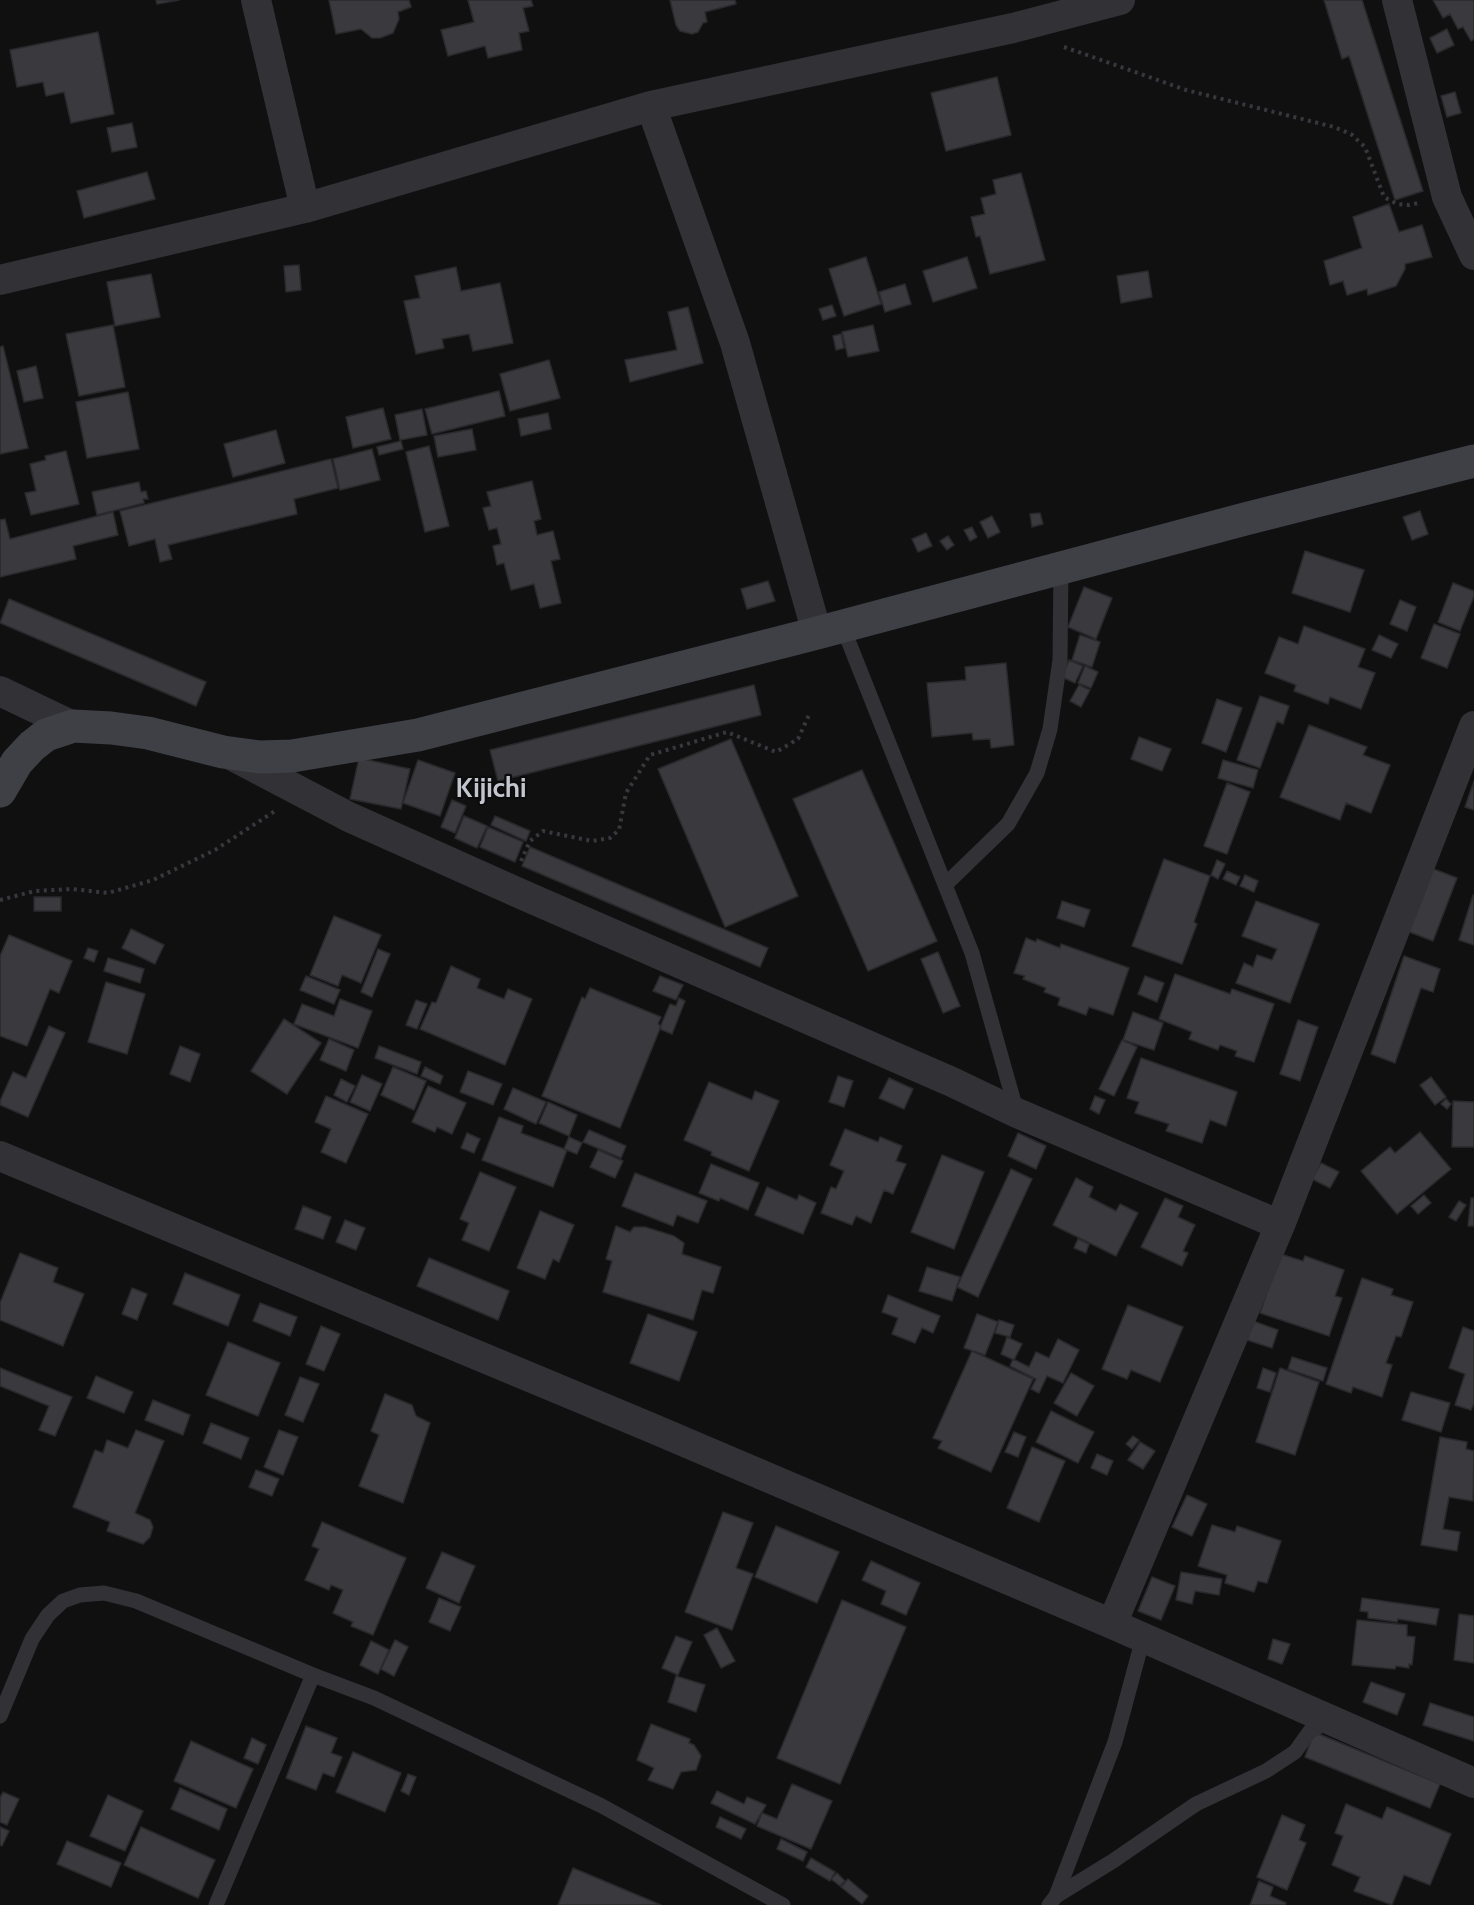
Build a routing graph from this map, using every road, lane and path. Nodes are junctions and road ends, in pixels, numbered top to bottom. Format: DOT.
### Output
graph roads {
  1 [pos="256,0"];
  2 [pos="1120,0"];
  3 [pos="1396,0"];
  4 [pos="1013,28"];
  5 [pos="651,106"];
  6 [pos="1447,197"];
  7 [pos="305,207"];
  8 [pos="1474,255"];
  9 [pos="0,280"];
  10 [pos="1474,461"];
  11 [pos="1061,567"];
  12 [pos="829,629"];
  13 [pos="0,691"];
  14 [pos="809,716"];
  15 [pos="73,726"];
  16 [pos="1474,726"];
  17 [pos="223,752"];
  18 [pos="0,791"];
  19 [pos="300,792"];
  20 [pos="945,885"];
  21 [pos="521,894"];
  22 [pos="0,900"];
  23 [pos="1017,1113"];
  24 [pos="0,1156"];
  25 [pos="1280,1225"];
  26 [pos="1112,1624"];
  27 [pos="1143,1638"];
  28 [pos="313,1675"];
  29 [pos="0,1716"];
  30 [pos="1333,1720"];
  31 [pos="1474,1783"];
  32 [pos="1053,1900"];
  33 [pos="216,1905"];
  34 [pos="783,1905"];
  1 -- 7 [label="street"];
  2 -- 4 [label="street"];
  3 -- 6 [label="street"];
  4 -- 5 [label="street"];
  4 -- 6 [label="path"];
  5 -- 7 [label="street"];
  5 -- 12 [label="street"];
  6 -- 8 [label="street"];
  7 -- 9 [label="street"];
  10 -- 11 [label="street"];
  11 -- 12 [label="street"];
  11 -- 20 [label="lane"];
  12 -- 17 [label="street"];
  12 -- 20 [label="lane"];
  13 -- 15 [label="street"];
  14 -- 21 [label="path"];
  15 -- 17 [label="street"];
  15 -- 18 [label="street"];
  16 -- 25 [label="street"];
  17 -- 19 [label="street"];
  19 -- 21 [label="street"];
  19 -- 22 [label="path"];
  20 -- 23 [label="lane"];
  21 -- 23 [label="street"];
  23 -- 25 [label="street"];
  24 -- 26 [label="street"];
  25 -- 26 [label="street"];
  26 -- 27 [label="street"];
  27 -- 30 [label="street"];
  27 -- 32 [label="lane"];
  28 -- 29 [label="lane"];
  28 -- 33 [label="lane"];
  28 -- 34 [label="lane"];
  30 -- 31 [label="street"];
  30 -- 32 [label="lane"];
}
